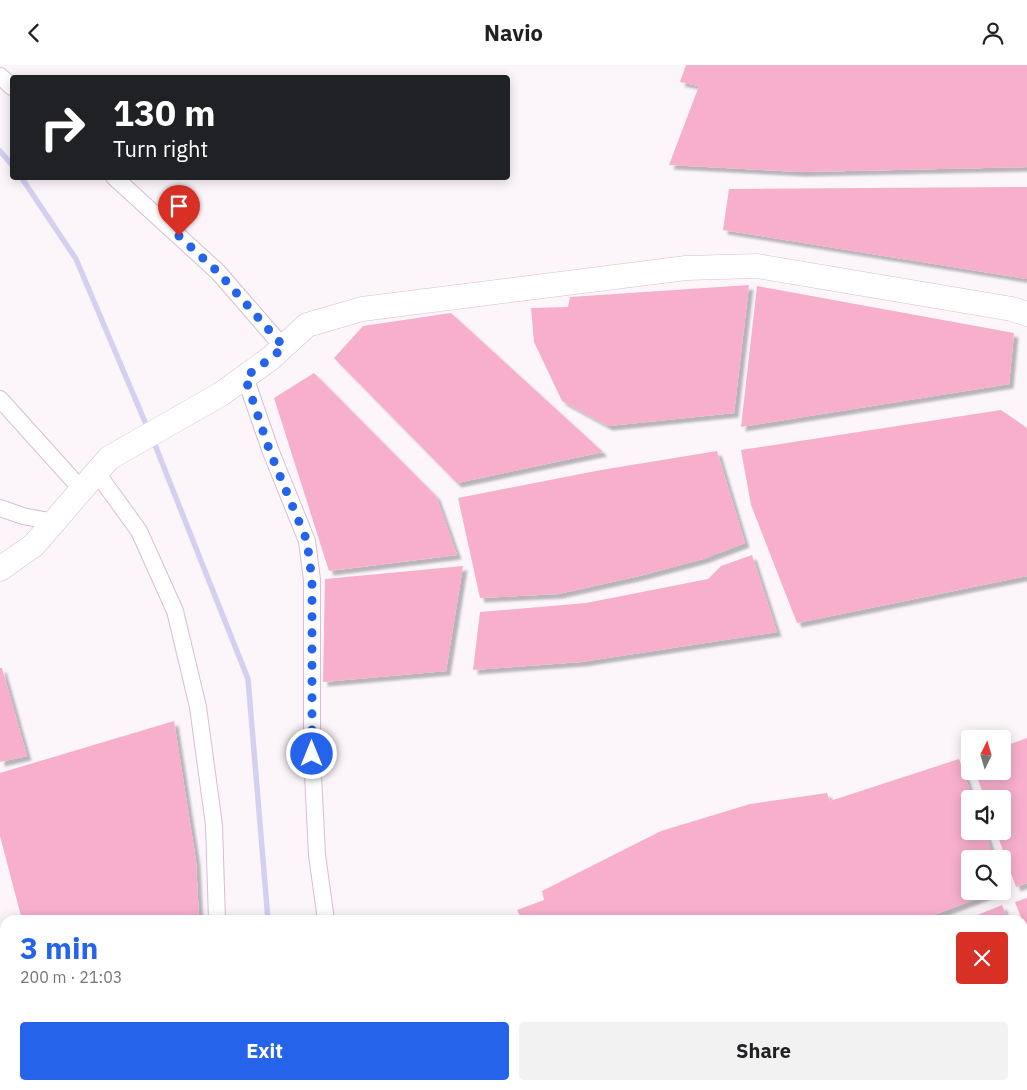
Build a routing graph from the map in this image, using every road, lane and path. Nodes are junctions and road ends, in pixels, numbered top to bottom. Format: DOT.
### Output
graph roads {
  1 [pos="0,76"];
  2 [pos="10,85"];
  3 [pos="117,180"];
  4 [pos="1027,313"];
  5 [pos="284,347"];
  6 [pos="245,377"];
  7 [pos="0,399"];
  8 [pos="96,474"];
  9 [pos="0,508"];
  10 [pos="54,522"];
  11 [pos="0,569"];
  12 [pos="217,915"];
  13 [pos="325,915"];
  1 -- 2 [label="street"];
  3 -- 5 [label="street"];
  4 -- 5 [label="street"];
  5 -- 6 [label="street"];
  6 -- 8 [label="street"];
  6 -- 13 [label="street"];
  7 -- 8 [label="street"];
  8 -- 10 [label="street"];
  8 -- 12 [label="street"];
  9 -- 10 [label="street"];
  10 -- 11 [label="street"];
}
